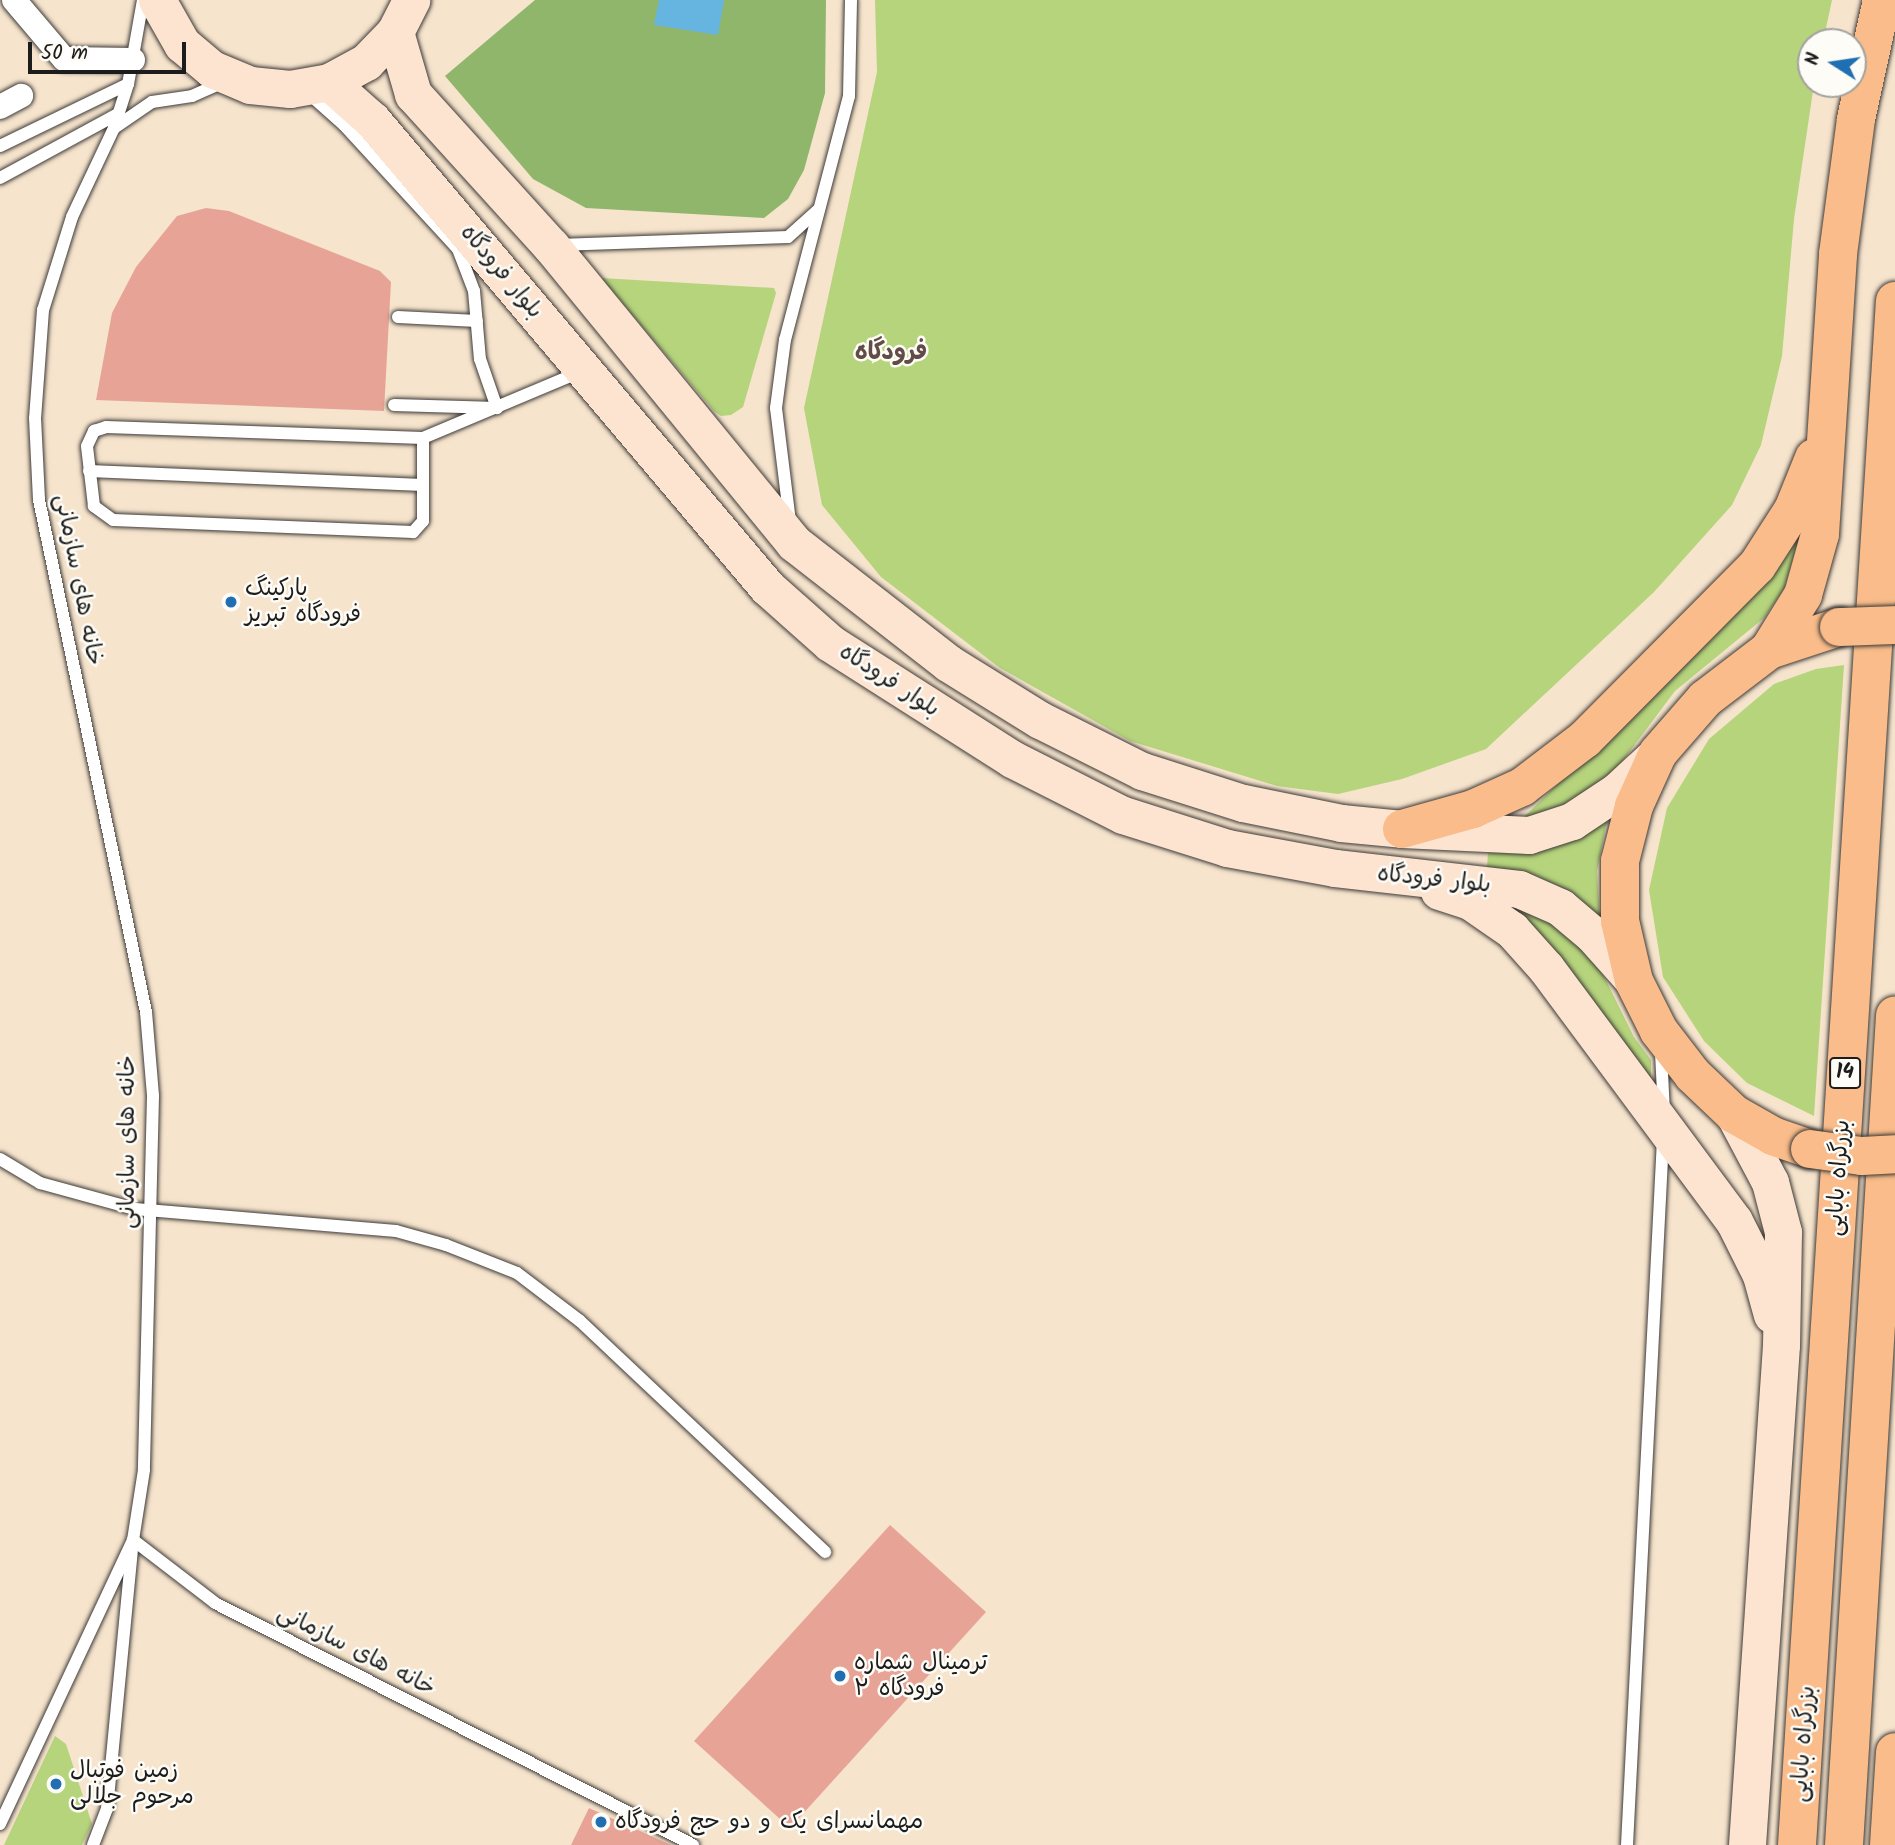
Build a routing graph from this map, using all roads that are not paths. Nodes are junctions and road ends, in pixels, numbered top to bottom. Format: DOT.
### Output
graph roads {
  1 [pos="14,0"];
  2 [pos="144,0"];
  3 [pos="157,0"];
  4 [pos="411,0"];
  5 [pos="851,0"];
  6 [pos="1882,0"];
  7 [pos="395,32"];
  8 [pos="130,72"];
  9 [pos="232,77"];
  10 [pos="316,84"];
  11 [pos="118,114"];
  12 [pos="114,128"];
  13 [pos="0,146"];
  14 [pos="0,178"];
  15 [pos="819,209"];
  16 [pos="551,246"];
  17 [pos="1895,301"];
  18 [pos="398,317"];
  19 [pos="477,321"];
  20 [pos="583,370"];
  21 [pos="394,405"];
  22 [pos="497,408"];
  23 [pos="1827,424"];
  24 [pos="423,438"];
  25 [pos="89,471"];
  26 [pos="423,485"];
  27 [pos="793,543"];
  28 [pos="1895,625"];
  29 [pos="1769,650"];
  30 [pos="1658,753"];
  31 [pos="1402,829"];
  32 [pos="1392,875"];
  33 [pos="1634,981"];
  34 [pos="1895,1016"];
  35 [pos="1659,1031"];
  36 [pos="1734,1114"];
  37 [pos="1663,1129"];
  38 [pos="1895,1154"];
  39 [pos="0,1159"];
  40 [pos="150,1210"];
  41 [pos="1781,1345"];
  42 [pos="133,1540"];
  43 [pos="825,1552"];
  44 [pos="1895,1752"];
  45 [pos="0,1824"];
  46 [pos="93,1845"];
  47 [pos="693,1845"];
  48 [pos="1627,1845"];
  49 [pos="1747,1845"];
  50 [pos="1797,1845"];
  51 [pos="1844,1845"];
  52 [pos="1889,1845"];
  1 -- 8 [label="street"];
  2 -- 8 [label="lane, خانه های سازمانی"];
  3 -- 9 [label="street"];
  4 -- 7 [label="street"];
  5 -- 15 [label="lane"];
  6 -- 23 [label="highway"];
  7 -- 10 [label="street"];
  7 -- 16 [label="street, بلوار فرودگاه"];
  8 -- 11 [label="lane, خانه های سازمانی"];
  8 -- 13 [label="lane"];
  9 -- 10 [label="street"];
  9 -- 12 [label="lane"];
  10 -- 19 [label="lane"];
  10 -- 20 [label="street, بلوار فرودگاه"];
  11 -- 12 [label="lane, خانه های سازمانی"];
  11 -- 14 [label="lane"];
  12 -- 40 [label="lane, خانه های سازمانی"];
  15 -- 16 [label="lane"];
  15 -- 27 [label="lane"];
  16 -- 27 [label="street, بلوار فرودگاه"];
  17 -- 50 [label="highway, بزرگراه بابایی / 14"];
  18 -- 19 [label="lane"];
  19 -- 22 [label="lane"];
  20 -- 22 [label="lane"];
  20 -- 32 [label="street, بلوار فرودگاه"];
  21 -- 22 [label="lane"];
  22 -- 24 [label="lane"];
  23 -- 29 [label="highway"];
  23 -- 31 [label="highway"];
  24 -- 25 [label="lane"];
  24 -- 26 [label="lane"];
  25 -- 26 [label="lane"];
  25 -- 26 [label="lane"];
  27 -- 31 [label="street, بلوار فرودگاه"];
  28 -- 29 [label="highway, bridge"];
  29 -- 30 [label="highway"];
  30 -- 31 [label="street, بلوار فرودگاه"];
  30 -- 33 [label="highway"];
  32 -- 33 [label="street, بلوار فرودگاه"];
  32 -- 37 [label="street"];
  33 -- 35 [label="highway"];
  34 -- 51 [label="highway, بزرگراه بابایی / 14"];
  35 -- 36 [label="highway"];
  35 -- 37 [label="lane"];
  36 -- 38 [label="highway, bridge"];
  36 -- 41 [label="street"];
  37 -- 41 [label="street"];
  37 -- 48 [label="lane"];
  39 -- 40 [label="lane"];
  40 -- 42 [label="lane, خانه های سازمانی"];
  40 -- 43 [label="lane"];
  41 -- 49 [label="street"];
  42 -- 45 [label="lane"];
  42 -- 46 [label="lane"];
  42 -- 47 [label="lane, خانه های سازمانی"];
  44 -- 52 [label="highway"];
}
